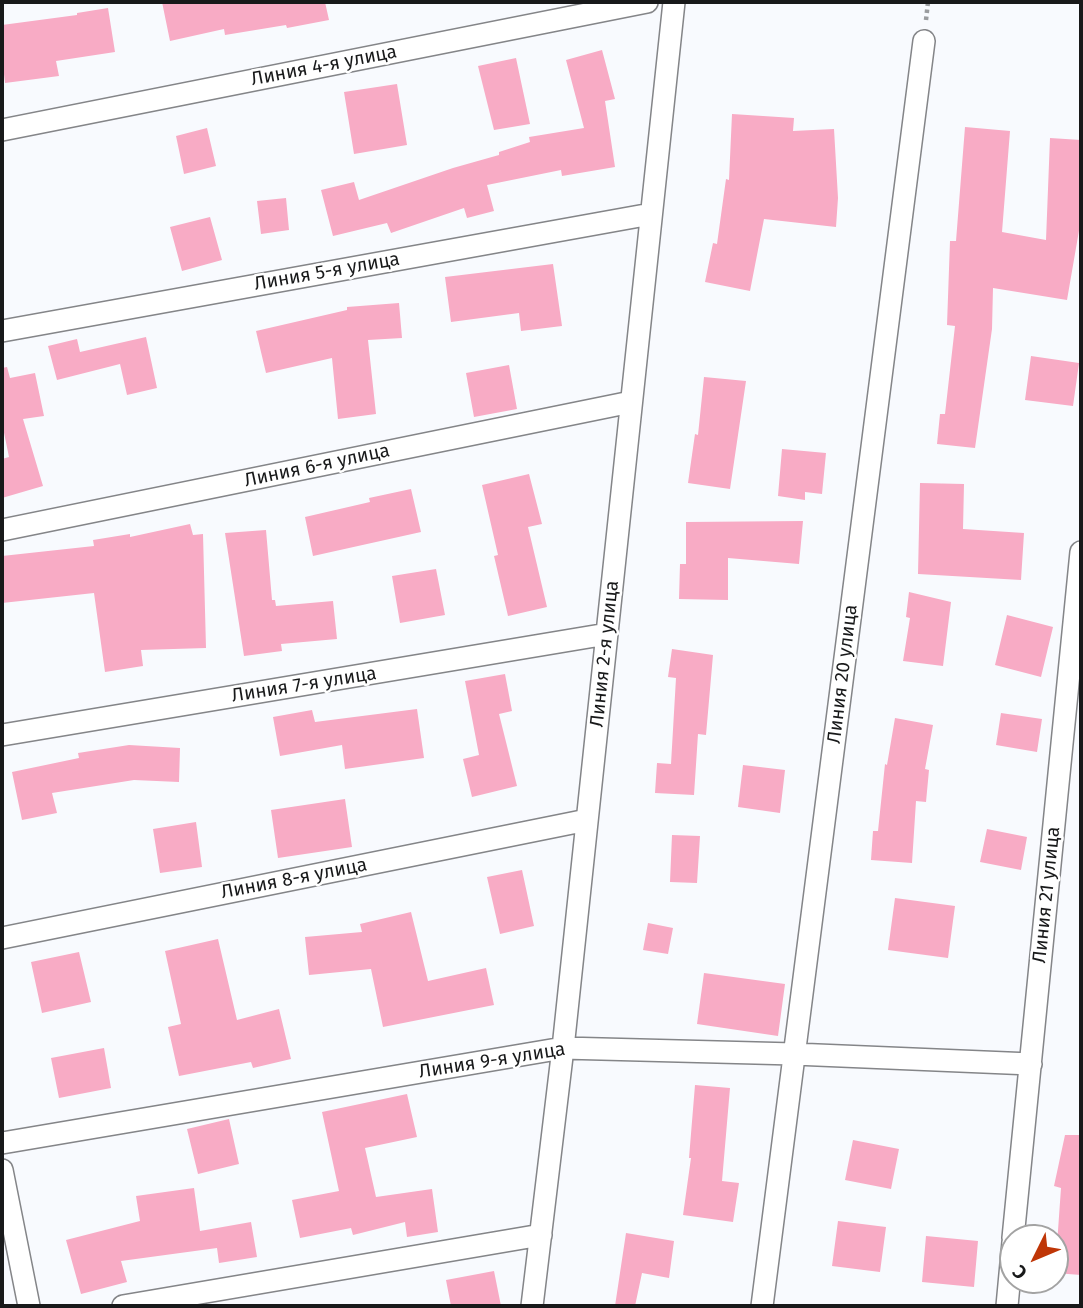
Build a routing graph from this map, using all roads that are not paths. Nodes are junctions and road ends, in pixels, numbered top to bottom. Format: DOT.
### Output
graph roads {
  1 [pos="647,2"];
  2 [pos="674,2"];
  3 [pos="924,41"];
  4 [pos="2,130"];
  5 [pos="651,214"];
  6 [pos="2,331"];
  7 [pos="631,402"];
  8 [pos="2,530"];
  9 [pos="1081,552"];
  10 [pos="607,634"];
  11 [pos="2,735"];
  12 [pos="587,820"];
  13 [pos="2,938"];
  14 [pos="563,1048"];
  15 [pos="794,1054"];
  16 [pos="1031,1064"];
  17 [pos="2,1143"];
  18 [pos="2,1170"];
  19 [pos="1015,1224"];
  20 [pos="541,1235"];
  21 [pos="29,1306"];
  22 [pos="123,1306"];
  23 [pos="532,1306"];
  24 [pos="762,1306"];
  1 -- 4 [label="street, Линия 4-я улица"];
  2 -- 5 [label="street, Линия 2-я улица"];
  3 -- 15 [label="street, Линия 20 улица"];
  5 -- 6 [label="street, Линия 5-я улица"];
  5 -- 7 [label="street, Линия 2-я улица"];
  7 -- 8 [label="street, Линия 6-я улица"];
  7 -- 10 [label="street, Линия 2-я улица"];
  9 -- 16 [label="street, Линия 21 улица"];
  10 -- 11 [label="street, Линия 7-я улица"];
  10 -- 12 [label="street, Линия 2-я улица"];
  12 -- 13 [label="street, Линия 8-я улица"];
  12 -- 14 [label="street, Линия 2-я улица"];
  14 -- 15 [label="street, Линия 9-я улица"];
  14 -- 17 [label="street, Линия 9-я улица"];
  14 -- 20 [label="street, Линия 2-я улица"];
  15 -- 16 [label="street, Линия 9-я улица"];
  15 -- 24 [label="street, Линия 20 улица"];
  16 -- 19 [label="street, Линия 21 улица"];
  18 -- 21 [label="street"];
  20 -- 22 [label="street"];
  20 -- 23 [label="street, Линия 2-я улица"];
}
